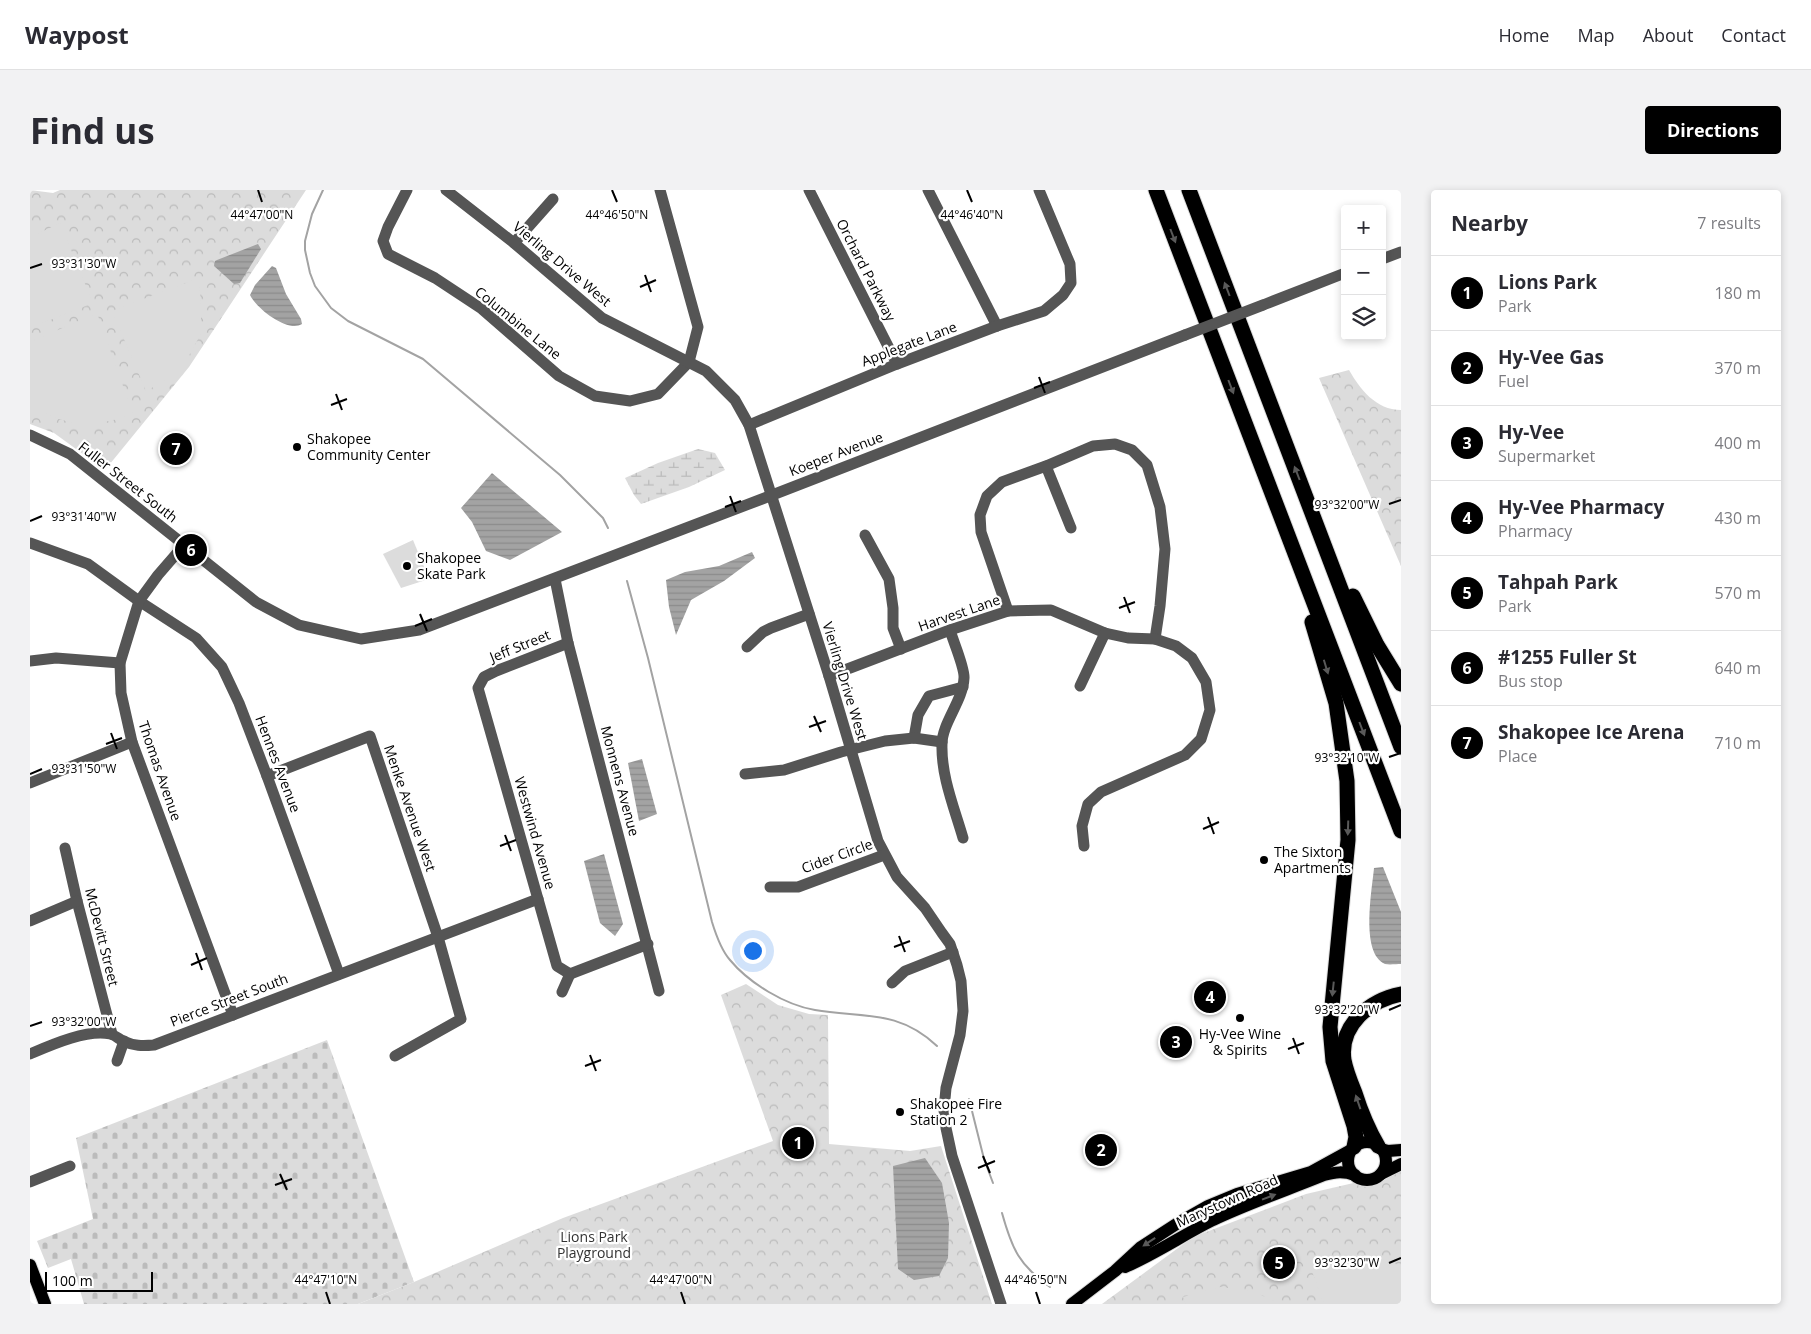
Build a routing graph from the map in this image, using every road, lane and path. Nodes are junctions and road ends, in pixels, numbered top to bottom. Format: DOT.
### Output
graph roads {
  1 [pos="407,190"];
  2 [pos="446,190"];
  3 [pos="660,190"];
  4 [pos="809,190"];
  5 [pos="928,190"];
  6 [pos="1039,190"];
  7 [pos="1156,190"];
  8 [pos="1189,190"];
  9 [pos="553,198"];
  10 [pos="514,243"];
  11 [pos="1401,252"];
  12 [pos="1386,258"];
  13 [pos="1341,276"];
  14 [pos="997,326"];
  15 [pos="689,362"];
  16 [pos="896,364"];
  17 [pos="749,424"];
  18 [pos="30,435"];
  19 [pos="1046,466"];
  20 [pos="772,495"];
  21 [pos="1314,519"];
  22 [pos="1071,528"];
  23 [pos="865,535"];
  24 [pos="1289,536"];
  25 [pos="30,543"];
  26 [pos="184,545"];
  27 [pos="554,578"];
  28 [pos="139,601"];
  29 [pos="1008,611"];
  30 [pos="809,614"];
  31 [pos="419,630"];
  32 [pos="950,630"];
  33 [pos="1105,633"];
  34 [pos="1155,639"];
  35 [pos="568,643"];
  36 [pos="747,647"];
  37 [pos="901,648"];
  38 [pos="30,661"];
  39 [pos="120,662"];
  40 [pos="829,676"];
  41 [pos="484,677"];
  42 [pos="1401,684"];
  43 [pos="1080,686"];
  44 [pos="963,687"];
  45 [pos="914,738"];
  46 [pos="132,742"];
  47 [pos="942,742"];
  48 [pos="1401,747"];
  49 [pos="851,749"];
  50 [pos="745,774"];
  51 [pos="267,776"];
  52 [pos="30,783"];
  53 [pos="1401,831"];
  54 [pos="963,838"];
  55 [pos="1084,846"];
  56 [pos="65,848"];
  57 [pos="884,855"];
  58 [pos="770,887"];
  59 [pos="538,899"];
  60 [pos="77,901"];
  61 [pos="30,921"];
  62 [pos="438,937"];
  63 [pos="648,944"];
  64 [pos="953,952"];
  65 [pos="339,974"];
  66 [pos="570,974"];
  67 [pos="892,983"];
  68 [pos="562,992"];
  69 [pos="659,992"];
  70 [pos="1401,994"];
  71 [pos="233,1015"];
  72 [pos="112,1034"];
  73 [pos="124,1041"];
  74 [pos="30,1054"];
  75 [pos="395,1056"];
  76 [pos="117,1061"];
  77 [pos="1380,1147"];
  78 [pos="1353,1149"];
  79 [pos="1401,1150"];
  80 [pos="1401,1164"];
  81 [pos="70,1166"];
  82 [pos="1381,1174"];
  83 [pos="1354,1175"];
  84 [pos="30,1182"];
  85 [pos="30,1265"];
  86 [pos="1115,1271"];
  87 [pos="45,1304"];
  88 [pos="1001,1304"];
  89 [pos="1072,1304"];
  1 -- 15 [label="street, Columbine Lane"];
  2 -- 10 [label="street, Vierling Drive West"];
  3 -- 15 [label="street"];
  4 -- 16 [label="street, Orchard Parkway"];
  5 -- 14 [label="street"];
  6 -- 14 [label="street, Applegate Lane"];
  7 -- 24 [label="highway, one-way"];
  21 -- 8 [label="highway, one-way"];
  9 -- 10 [label="street"];
  10 -- 15 [label="street, Vierling Drive West"];
  11 -- 12 [label="street"];
  13 -- 20 [label="street, Koeper Avenue, bridge"];
  14 -- 16 [label="street, Applegate Lane"];
  15 -- 17 [label="street, Vierling Drive West"];
  16 -- 17 [label="street, Applegate Lane"];
  17 -- 20 [label="street, Vierling Drive West"];
  18 -- 26 [label="street, Fuller Street South"];
  19 -- 22 [label="street"];
  19 -- 29 [label="street"];
  19 -- 34 [label="street"];
  20 -- 27 [label="street, Koeper Avenue"];
  20 -- 30 [label="street, Vierling Drive West"];
  21 -- 42 [label="highway"];
  21 -- 48 [label="highway"];
  23 -- 37 [label="street"];
  24 -- 53 [label="highway, one-way"];
  24 -- 78 [label="highway, one-way"];
  25 -- 28 [label="street, Hennes Avenue"];
  26 -- 28 [label="street, Thomas Avenue"];
  26 -- 31 [label="street, Fuller Street South"];
  27 -- 31 [label="street, Koeper Avenue"];
  27 -- 35 [label="street, Monnens Avenue"];
  28 -- 39 [label="street, Thomas Avenue"];
  28 -- 51 [label="street, Hennes Avenue"];
  29 -- 32 [label="street, Harvest Lane"];
  29 -- 33 [label="street, Harvest Lane"];
  30 -- 36 [label="street"];
  30 -- 40 [label="street, Vierling Drive West"];
  32 -- 37 [label="street, Harvest Lane"];
  32 -- 44 [label="street"];
  33 -- 34 [label="street, Harvest Lane"];
  33 -- 43 [label="street"];
  34 -- 55 [label="street, Harvest Lane"];
  35 -- 41 [label="street, Jeff Street"];
  35 -- 63 [label="street, Monnens Avenue"];
  37 -- 40 [label="street, Harvest Lane"];
  38 -- 39 [label="street"];
  39 -- 46 [label="street, Thomas Avenue"];
  40 -- 49 [label="street, Vierling Drive West"];
  41 -- 59 [label="street, Westwind Avenue"];
  44 -- 45 [label="street"];
  44 -- 47 [label="street"];
  45 -- 47 [label="street"];
  45 -- 49 [label="street"];
  46 -- 52 [label="street"];
  46 -- 71 [label="street, Thomas Avenue"];
  47 -- 54 [label="street"];
  49 -- 50 [label="street"];
  49 -- 57 [label="street, Vierling Drive West"];
  51 -- 62 [label="street, Menke Avenue West"];
  51 -- 65 [label="street, Hennes Avenue"];
  56 -- 60 [label="street, McDevitt Street"];
  57 -- 58 [label="street, Cider Circle"];
  57 -- 64 [label="street, Vierling Drive West"];
  59 -- 62 [label="street, Pierce Street South"];
  59 -- 66 [label="street, Westwind Avenue"];
  60 -- 61 [label="street"];
  60 -- 72 [label="street, McDevitt Street"];
  62 -- 65 [label="street, Pierce Street South"];
  62 -- 75 [label="street"];
  63 -- 66 [label="street"];
  63 -- 69 [label="street, Monnens Avenue"];
  64 -- 67 [label="street"];
  64 -- 88 [label="street, Vierling Drive West"];
  65 -- 71 [label="street, Pierce Street South"];
  66 -- 68 [label="street"];
  77 -- 70 [label="highway, one-way"];
  71 -- 73 [label="street, Pierce Street South"];
  72 -- 73 [label="street, Pierce Street South"];
  72 -- 74 [label="street"];
  73 -- 76 [label="street"];
  77 -- 78 [label="main road"];
  77 -- 79 [label="main road"];
  77 -- 82 [label="main road"];
  78 -- 83 [label="main road"];
  78 -- 86 [label="main road, Marystown Road, one-way"];
  80 -- 82 [label="main road"];
  81 -- 84 [label="street"];
  82 -- 83 [label="main road"];
  86 -- 83 [label="main road, Marystown Road, one-way"];
  85 -- 87 [label="main road"];
  86 -- 89 [label="main road, Marystown Road"];
}
